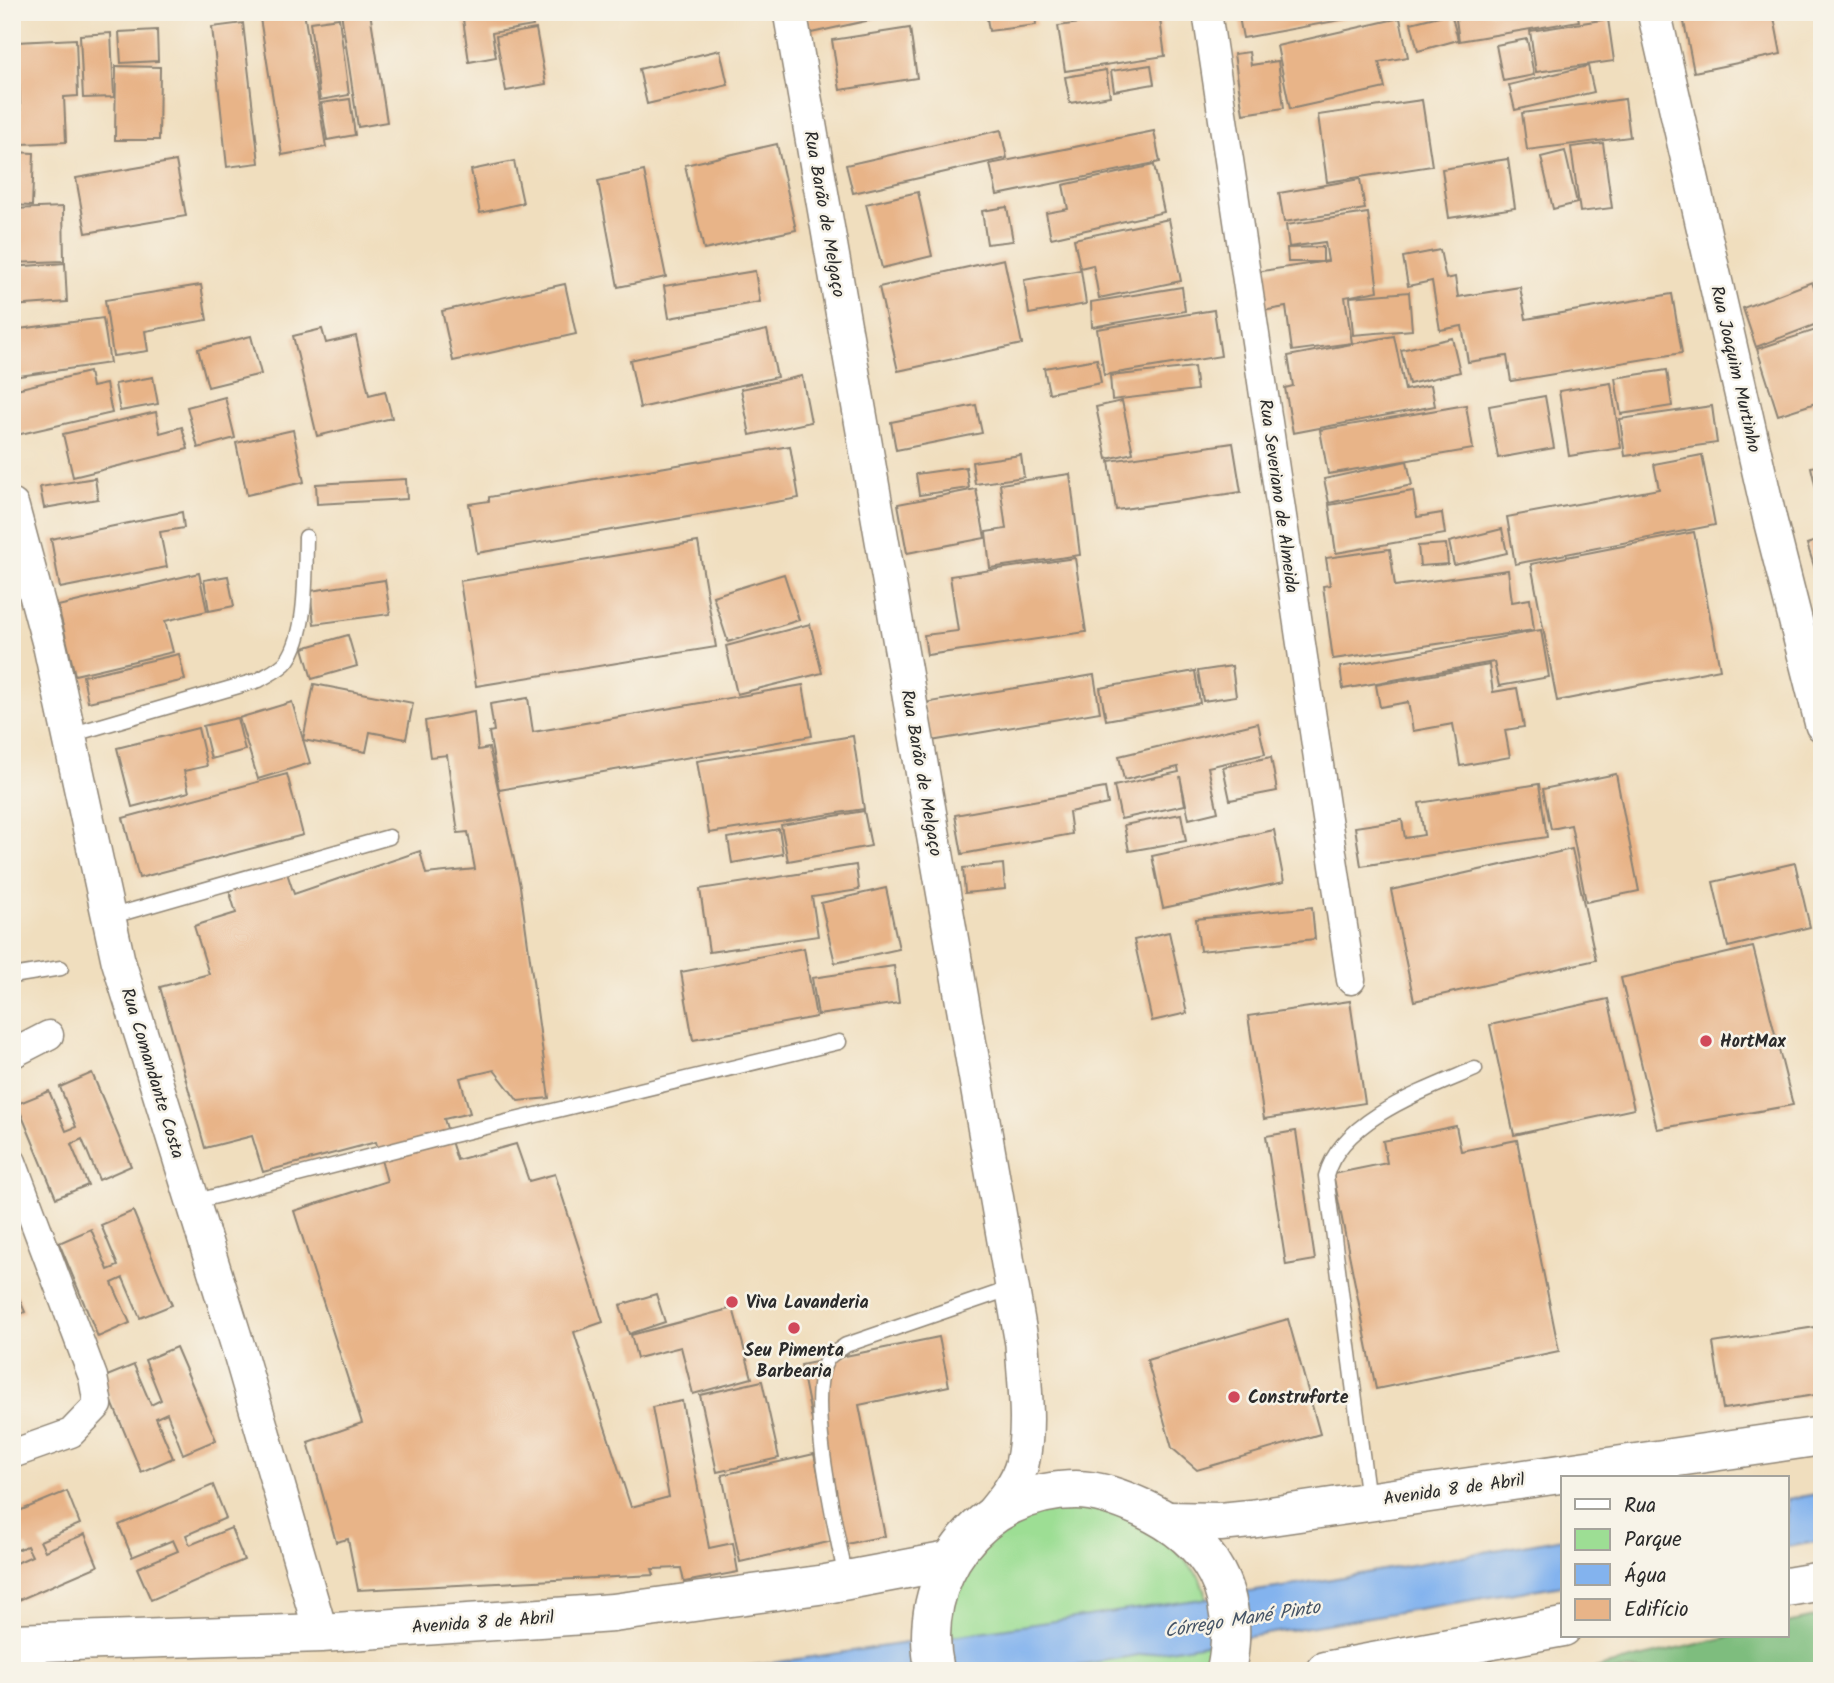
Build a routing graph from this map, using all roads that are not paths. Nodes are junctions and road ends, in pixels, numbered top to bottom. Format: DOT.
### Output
graph roads {
  1 [pos="790,12"];
  2 [pos="1207,12"];
  3 [pos="1654,12"];
  4 [pos="12,506"];
  5 [pos="306,537"];
  6 [pos="1822,725"];
  7 [pos="70,735"];
  8 [pos="389,837"];
  9 [pos="109,918"];
  10 [pos="61,968"];
  11 [pos="12,976"];
  12 [pos="1351,980"];
  13 [pos="49,1035"];
  14 [pos="839,1042"];
  15 [pos="12,1054"];
  16 [pos="1475,1069"];
  17 [pos="12,1162"];
  18 [pos="193,1202"];
  19 [pos="1012,1289"];
  20 [pos="1822,1436"];
  21 [pos="12,1454"];
  22 [pos="1368,1502"];
  23 [pos="1168,1521"];
  24 [pos="983,1524"];
  25 [pos="949,1561"];
  26 [pos="846,1581"];
  27 [pos="1822,1581"];
  28 [pos="1788,1587"];
  29 [pos="1561,1627"];
  30 [pos="321,1633"];
  31 [pos="12,1643"];
  32 [pos="1227,1661"];
  33 [pos="934,1671"];
  34 [pos="1325,1671"];
  1 -- 19 [label="street, Rua Barão de Melgaço"];
  2 -- 12 [label="street, Rua Severiano de Almeida"];
  3 -- 6 [label="street, Rua Joaquim Murtinho"];
  4 -- 7 [label="street, Rua Comandante Costa"];
  5 -- 7 [label="lane"];
  7 -- 9 [label="street, Rua Comandante Costa"];
  8 -- 9 [label="lane"];
  9 -- 18 [label="street, Rua Comandante Costa"];
  10 -- 11 [label="lane"];
  13 -- 15 [label="street"];
  14 -- 18 [label="lane"];
  16 -- 22 [label="lane"];
  17 -- 21 [label="street"];
  18 -- 30 [label="street, Rua Comandante Costa"];
  19 -- 24 [label="street, Rua Barão de Melgaço"];
  19 -- 26 [label="lane"];
  20 -- 22 [label="main road, Avenida 8 de Abril"];
  22 -- 23 [label="main road, Avenida 8 de Abril"];
  23 -- 24 [label="main road, Avenida 8 de Abril"];
  23 -- 32 [label="main road, Avenida 8 de Abril"];
  24 -- 25 [label="main road, Avenida 8 de Abril"];
  25 -- 26 [label="main road, Avenida 8 de Abril"];
  25 -- 33 [label="main road, Avenida 8 de Abril"];
  26 -- 30 [label="main road, Avenida 8 de Abril"];
  27 -- 28 [label="main road"];
  29 -- 34 [label="main road"];
  30 -- 31 [label="main road, Avenida 8 de Abril"];
}
